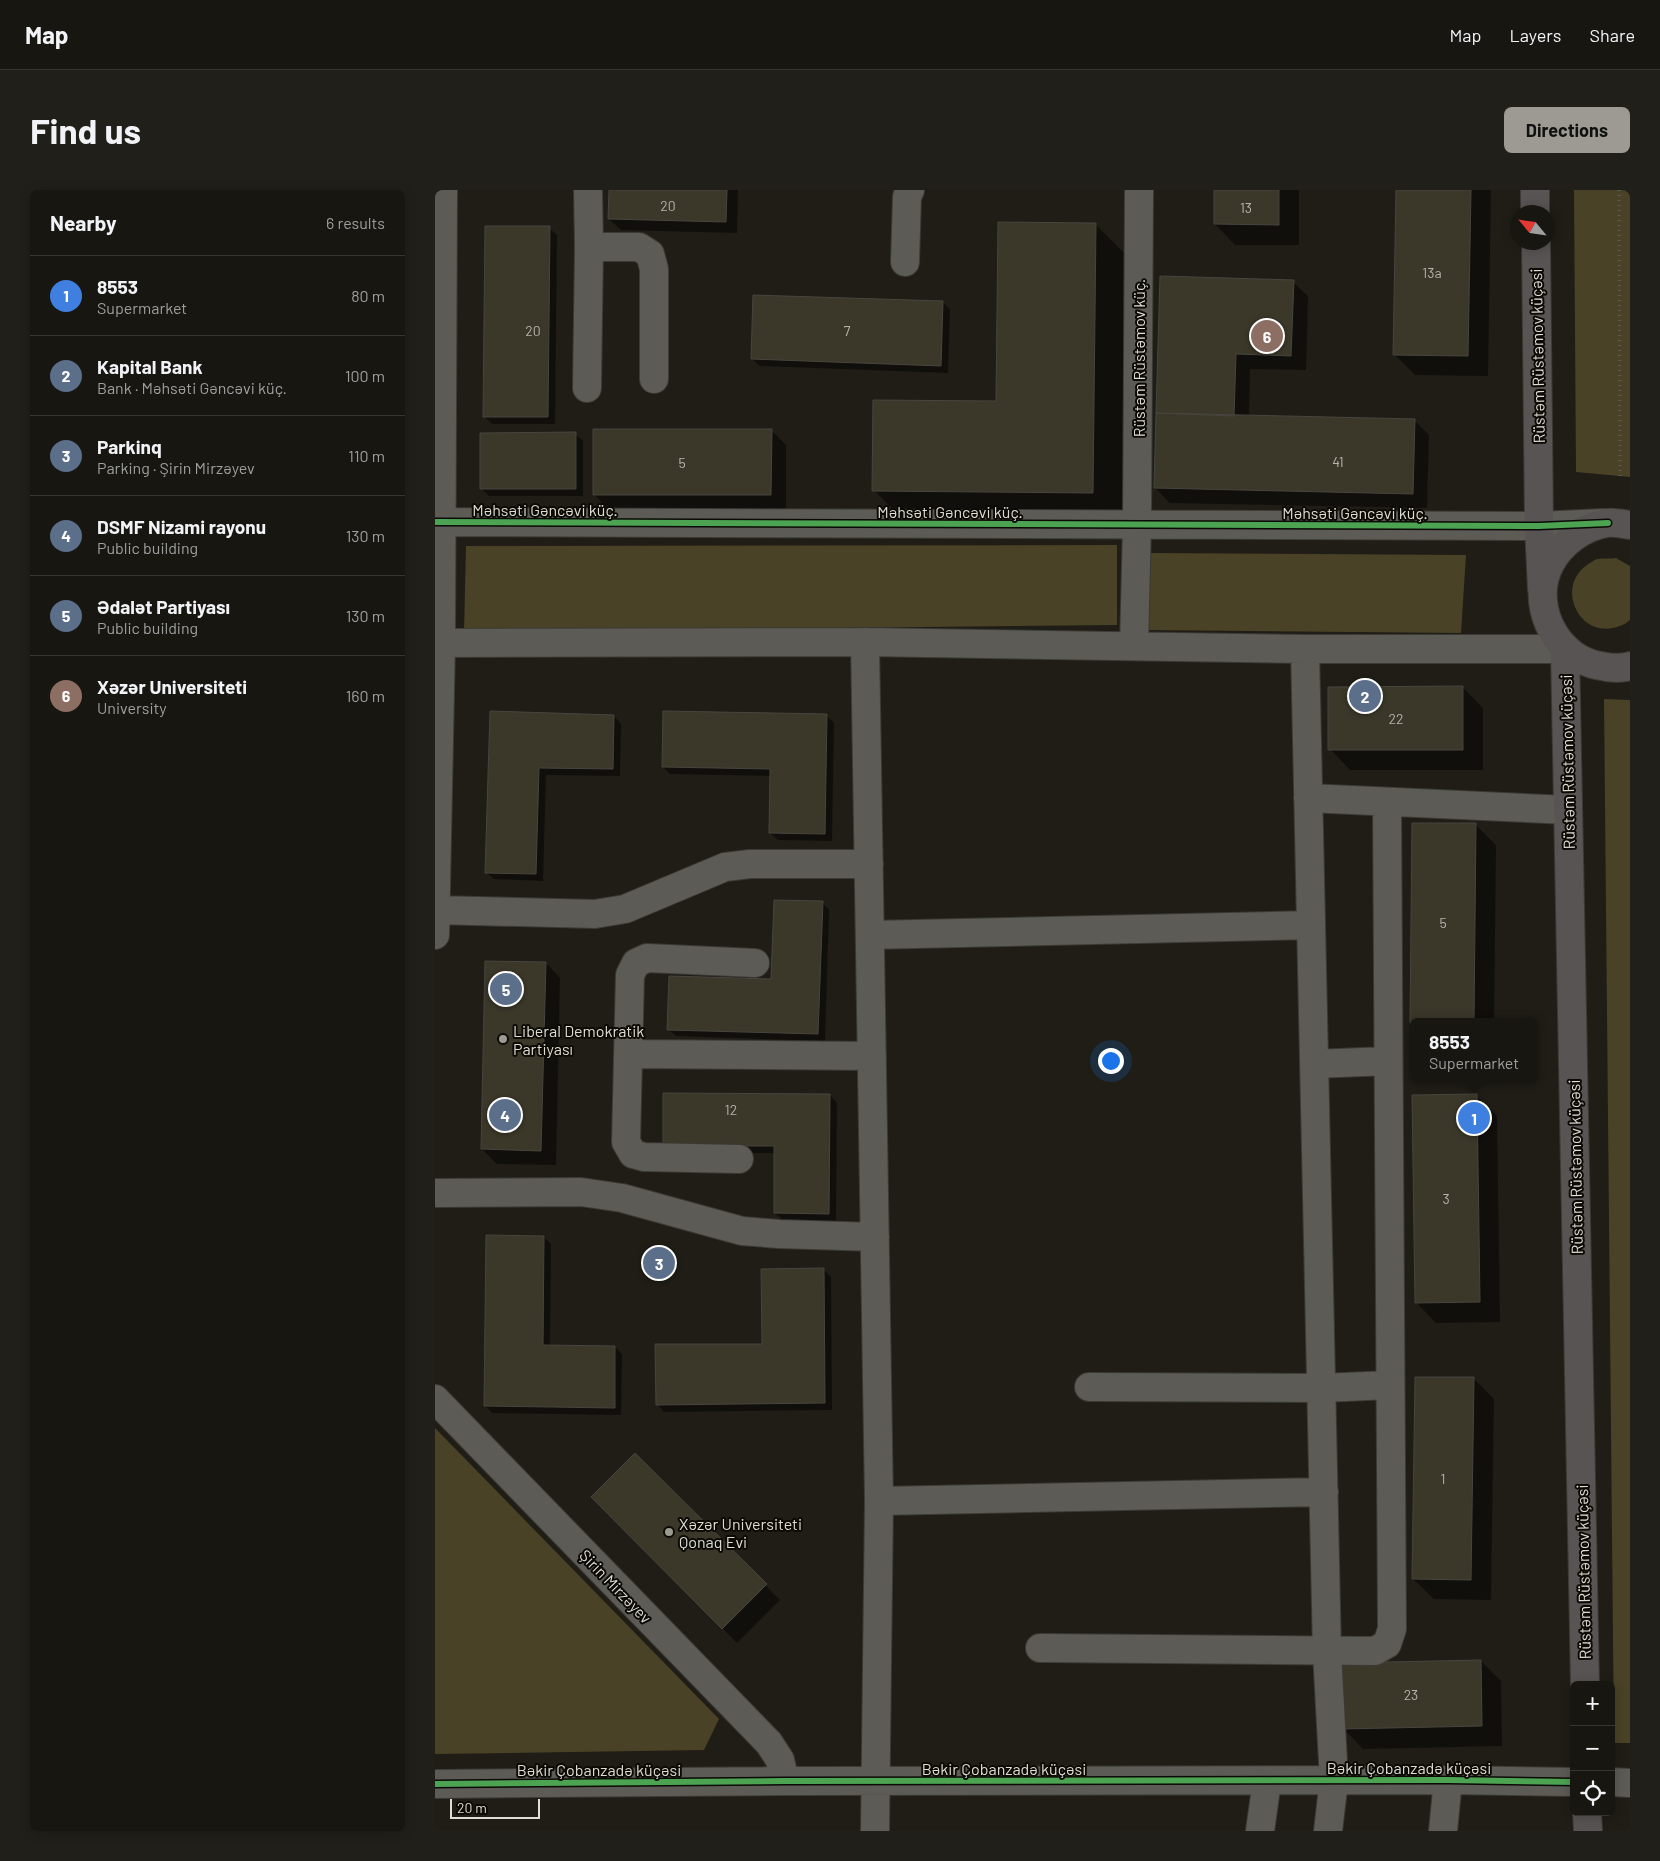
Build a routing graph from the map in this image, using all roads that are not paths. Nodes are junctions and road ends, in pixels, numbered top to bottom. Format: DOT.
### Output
graph roads {
  1 [pos="443,190"];
  2 [pos="588,190"];
  3 [pos="910,190"];
  4 [pos="1139,190"];
  5 [pos="1535,190"];
  6 [pos="1535,205"];
  7 [pos="589,247"];
  8 [pos="1536,250"];
  9 [pos="905,262"];
  10 [pos="654,379"];
  11 [pos="587,388"];
  12 [pos="438,522"];
  13 [pos="1619,524"];
  14 [pos="1137,526"];
  15 [pos="1539,526"];
  16 [pos="1543,589"];
  17 [pos="865,642"];
  18 [pos="438,643"];
  19 [pos="1134,646"];
  20 [pos="1305,649"];
  21 [pos="1565,649"];
  22 [pos="1630,666"];
  23 [pos="1309,798"];
  24 [pos="1387,802"];
  25 [pos="1568,810"];
  26 [pos="436,837"];
  27 [pos="869,864"];
  28 [pos="435,910"];
  29 [pos="1311,925"];
  30 [pos="435,935"];
  31 [pos="870,935"];
  32 [pos="755,963"];
  33 [pos="629,1054"];
  34 [pos="872,1056"];
  35 [pos="1388,1061"];
  36 [pos="1314,1064"];
  37 [pos="739,1159"];
  38 [pos="435,1192"];
  39 [pos="875,1237"];
  40 [pos="1390,1385"];
  41 [pos="1089,1386"];
  42 [pos="1321,1388"];
  43 [pos="435,1399"];
  44 [pos="1323,1492"];
  45 [pos="879,1501"];
  46 [pos="1040,1648"];
  47 [pos="1327,1652"];
  48 [pos="1585,1681"];
  49 [pos="1334,1780"];
  50 [pos="1448,1780"];
  51 [pos="785,1781"];
  52 [pos="875,1781"];
  53 [pos="1267,1781"];
  54 [pos="1570,1782"];
  55 [pos="1615,1782"];
  56 [pos="1630,1782"];
  57 [pos="435,1784"];
  58 [pos="1587,1816"];
  59 [pos="875,1831"];
  60 [pos="1260,1831"];
  61 [pos="1328,1831"];
  62 [pos="1443,1831"];
  63 [pos="1588,1831"];
  1 -- 12 [label="street"];
  2 -- 7 [label="street"];
  3 -- 9 [label="street"];
  4 -- 14 [label="street, Rüstəm Rüstəmov küç."];
  5 -- 6 [label="main road"];
  7 -- 10 [label="street"];
  7 -- 11 [label="street"];
  8 -- 15 [label="main road, Rüstəm Rüstəmov küçəsi"];
  12 -- 14 [label="street, Məhsəti Gəncəvi küç."];
  12 -- 18 [label="street"];
  13 -- 15 [label="street, Məhsəti Gəncəvi küç."];
  13 -- 16 [label="main road"];
  14 -- 15 [label="street, Məhsəti Gəncəvi küç."];
  14 -- 19 [label="street, Rüstəm Rüstəmov küç."];
  15 -- 16 [label="main road, Rüstəm Rüstəmov küçəsi"];
  16 -- 21 [label="main road, Rüstəm Rüstəmov küçəsi"];
  17 -- 18 [label="street"];
  17 -- 19 [label="street"];
  17 -- 27 [label="street"];
  18 -- 26 [label="street"];
  19 -- 20 [label="street"];
  20 -- 21 [label="street"];
  20 -- 23 [label="street"];
  21 -- 22 [label="main road"];
  21 -- 25 [label="main road, Rüstəm Rüstəmov küçəsi"];
  23 -- 24 [label="street"];
  23 -- 29 [label="street"];
  24 -- 25 [label="street"];
  24 -- 35 [label="street"];
  25 -- 48 [label="main road, Rüstəm Rüstəmov küçəsi"];
  26 -- 28 [label="street"];
  27 -- 28 [label="street"];
  27 -- 31 [label="street"];
  28 -- 30 [label="street"];
  29 -- 31 [label="street"];
  29 -- 36 [label="street"];
  31 -- 34 [label="street"];
  32 -- 33 [label="street"];
  33 -- 34 [label="street"];
  33 -- 37 [label="street"];
  34 -- 39 [label="street"];
  35 -- 36 [label="street"];
  35 -- 40 [label="street"];
  36 -- 42 [label="street"];
  38 -- 39 [label="street"];
  39 -- 45 [label="street"];
  40 -- 42 [label="street"];
  40 -- 47 [label="street"];
  41 -- 42 [label="street"];
  42 -- 44 [label="street"];
  43 -- 51 [label="street, Şirin Mirzəyev"];
  44 -- 45 [label="street"];
  44 -- 47 [label="street"];
  45 -- 52 [label="street"];
  46 -- 47 [label="street"];
  47 -- 49 [label="street"];
  49 -- 50 [label="street, Bəkir Çobanzadə küçəsi"];
  49 -- 53 [label="street, Bəkir Çobanzadə küçəsi"];
  49 -- 61 [label="street"];
  50 -- 54 [label="street, Bəkir Çobanzadə küçəsi"];
  50 -- 62 [label="street"];
  51 -- 52 [label="street, Bəkir Çobanzadə küçəsi"];
  51 -- 57 [label="street, Bəkir Çobanzadə küçəsi"];
  52 -- 53 [label="street, Bəkir Çobanzadə küçəsi"];
  52 -- 59 [label="street"];
  53 -- 60 [label="street"];
  55 -- 56 [label="street"];
  58 -- 63 [label="main road"];
}
